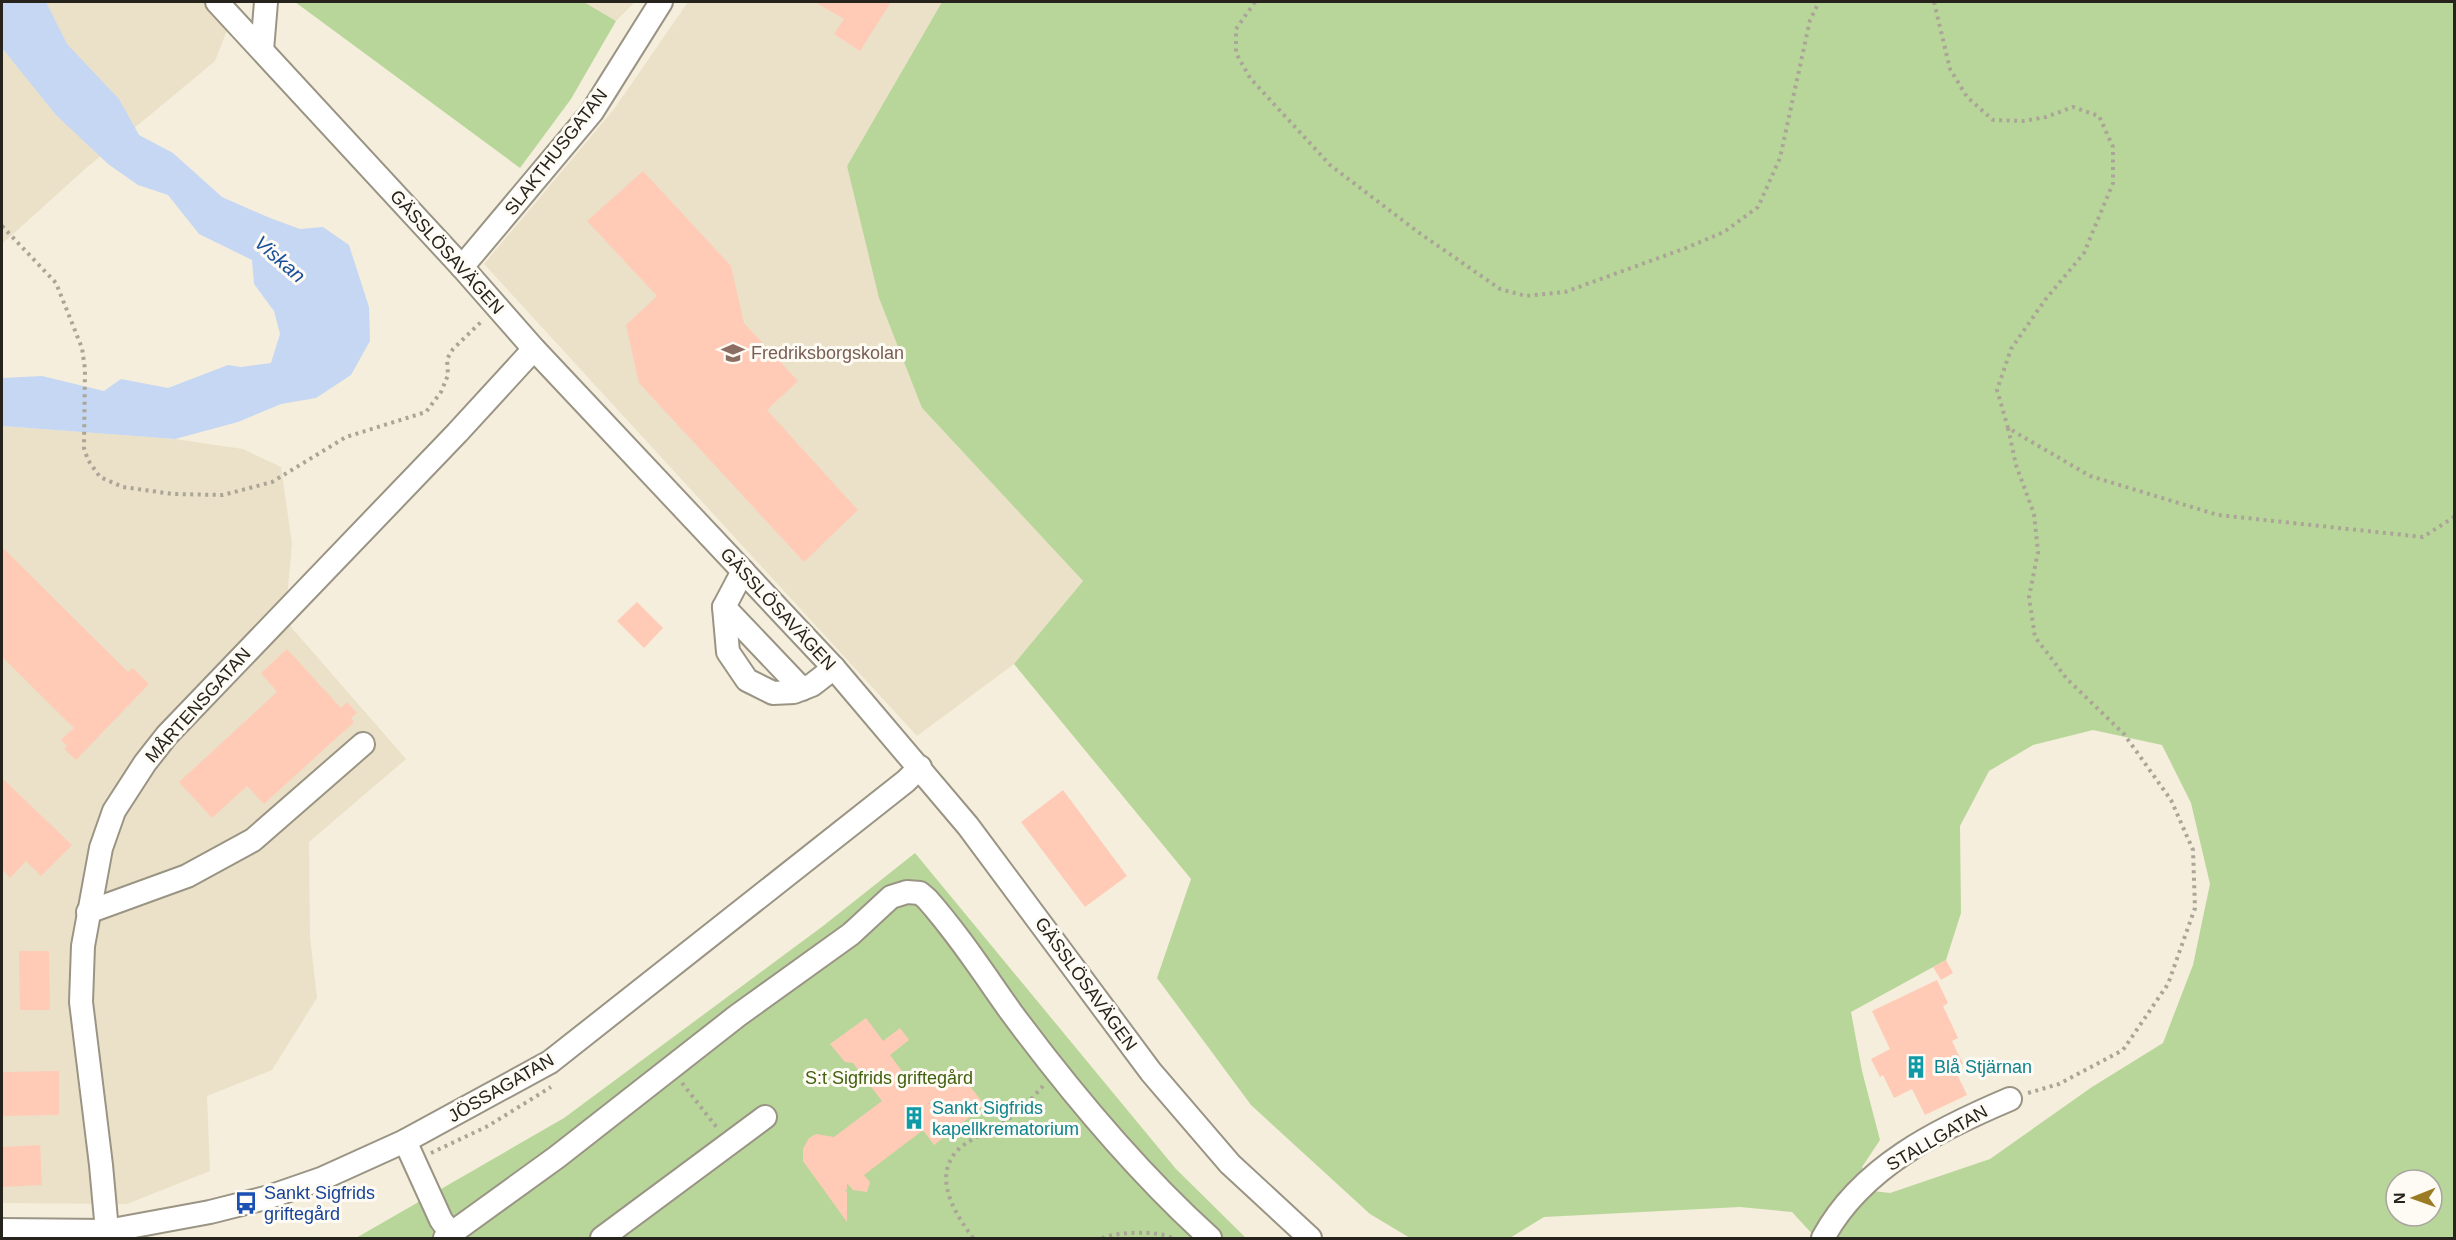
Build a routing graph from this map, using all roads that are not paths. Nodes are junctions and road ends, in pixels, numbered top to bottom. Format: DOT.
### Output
graph roads {
  1 [pos="217,2"];
  2 [pos="266,2"];
  3 [pos="661,2"];
  4 [pos="262,50"];
  5 [pos="462,267"];
  6 [pos="534,349"];
  7 [pos="743,571"];
  8 [pos="724,607"];
  9 [pos="834,669"];
  10 [pos="802,689"];
  11 [pos="363,744"];
  12 [pos="920,767"];
  13 [pos="88,912"];
  14 [pos="2010,1099"];
  15 [pos="765,1117"];
  16 [pos="405,1141"];
  17 [pos="2,1230"];
  18 [pos="107,1231"];
  19 [pos="450,1237"];
  20 [pos="602,1239"];
  21 [pos="1210,1239"];
  22 [pos="1310,1239"];
  23 [pos="1823,1239"];
  1 -- 4 [label="street, GÄSSLÖSAVÄGEN"];
  2 -- 4 [label="street"];
  3 -- 5 [label="street, SLAKTHUSGATAN"];
  4 -- 5 [label="street, GÄSSLÖSAVÄGEN"];
  5 -- 6 [label="street, GÄSSLÖSAVÄGEN"];
  6 -- 7 [label="street, GÄSSLÖSAVÄGEN"];
  6 -- 13 [label="street, MÅRTENSGATAN"];
  7 -- 8 [label="street"];
  7 -- 9 [label="street, GÄSSLÖSAVÄGEN"];
  8 -- 10 [label="street"];
  8 -- 10 [label="street"];
  9 -- 10 [label="street"];
  9 -- 12 [label="street, GÄSSLÖSAVÄGEN"];
  11 -- 13 [label="street"];
  12 -- 16 [label="street, JÖSSAGATAN"];
  12 -- 22 [label="street, GÄSSLÖSAVÄGEN"];
  13 -- 18 [label="street, MÅRTENSGATAN"];
  14 -- 23 [label="street, STALLGATAN"];
  15 -- 20 [label="street"];
  16 -- 18 [label="street, JÖSSAGATAN"];
  16 -- 19 [label="street"];
  17 -- 18 [label="street, JÖSSAGATAN"];
  19 -- 21 [label="street"];
}
